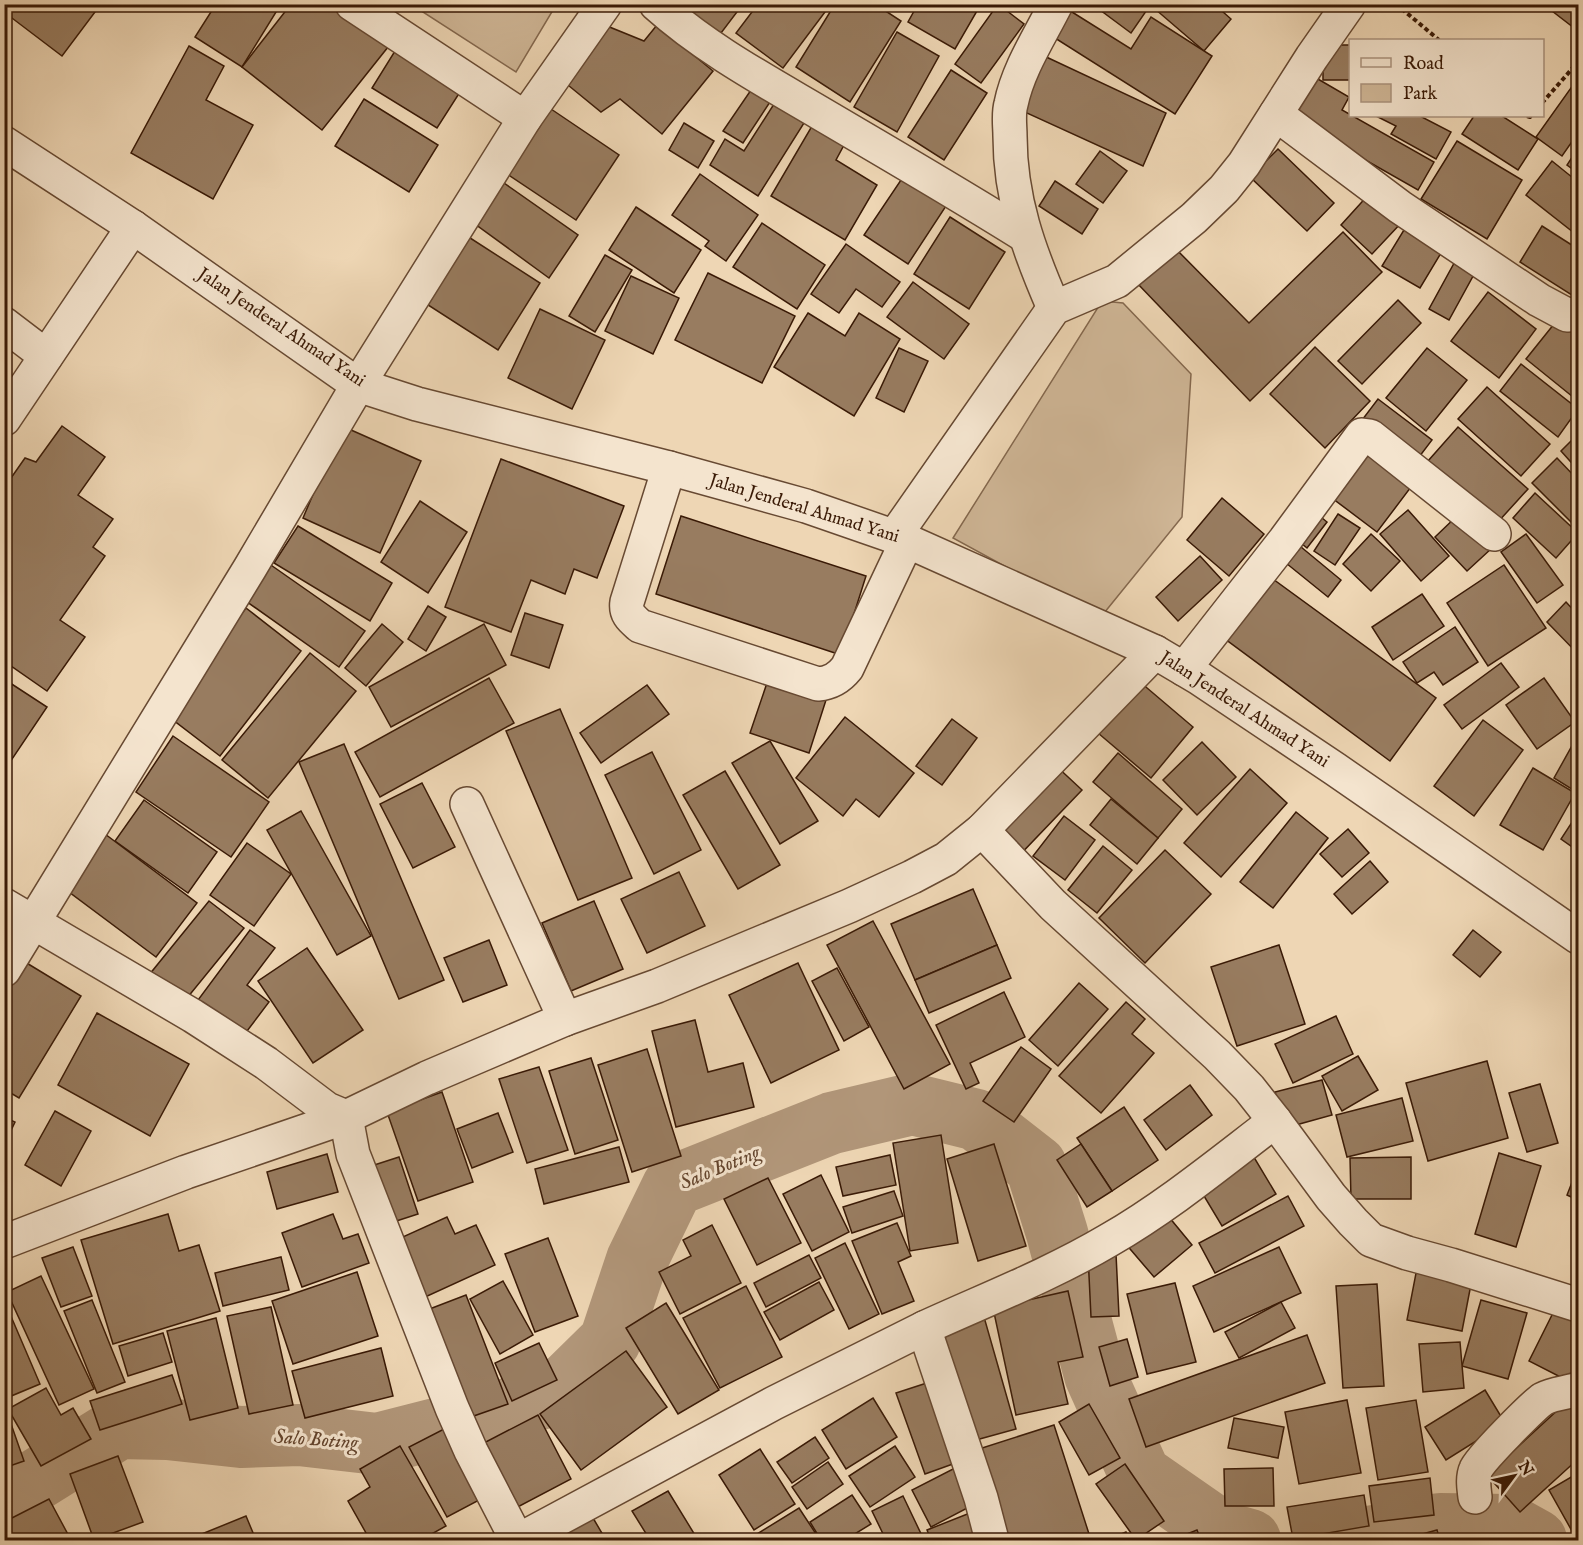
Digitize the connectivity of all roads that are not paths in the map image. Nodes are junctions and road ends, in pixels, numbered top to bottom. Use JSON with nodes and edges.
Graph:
{"nodes":[{"id":1,"x":352,"y":4,"type":"edge"},
{"id":2,"x":605,"y":4,"type":"edge"},
{"id":3,"x":656,"y":4,"type":"edge"},
{"id":4,"x":1056,"y":4,"type":"edge"},
{"id":5,"x":1349,"y":4,"type":"edge"},
{"id":6,"x":1276,"y":114,"type":"junction"},
{"id":7,"x":525,"y":118,"type":"junction"},
{"id":8,"x":4,"y":143,"type":"edge"},
{"id":9,"x":133,"y":227,"type":"junction"},
{"id":10,"x":1024,"y":235,"type":"junction"},
{"id":11,"x":1054,"y":308,"type":"junction"},
{"id":12,"x":1578,"y":314,"type":"edge"},
{"id":13,"x":4,"y":324,"type":"edge"},
{"id":14,"x":46,"y":356,"type":"junction"},
{"id":15,"x":358,"y":385,"type":"junction"},
{"id":16,"x":4,"y":419,"type":"edge"},
{"id":17,"x":669,"y":468,"type":"junction"},
{"id":18,"x":1494,"y":534,"type":"dead end"},
{"id":19,"x":901,"y":539,"type":"junction"},
{"id":20,"x":1155,"y":652,"type":"junction"},
{"id":21,"x":1184,"y":669,"type":"junction"},
{"id":22,"x":467,"y":804,"type":"dead end"},
{"id":23,"x":982,"y":830,"type":"junction"},
{"id":24,"x":4,"y":905,"type":"edge"},
{"id":25,"x":33,"y":922,"type":"junction"},
{"id":26,"x":1578,"y":937,"type":"edge"},
{"id":27,"x":4,"y":970,"type":"edge"},
{"id":28,"x":565,"y":1019,"type":"junction"},
{"id":29,"x":346,"y":1117,"type":"junction"},
{"id":30,"x":1275,"y":1121,"type":"junction"},
{"id":31,"x":4,"y":1242,"type":"edge"},
{"id":32,"x":1578,"y":1305,"type":"edge"},
{"id":33,"x":924,"y":1328,"type":"junction"},
{"id":34,"x":1578,"y":1389,"type":"edge"},
{"id":35,"x":1475,"y":1497,"type":"dead end"},
{"id":36,"x":518,"y":1540,"type":"edge"},
{"id":37,"x":992,"y":1540,"type":"edge"}],
"edges":[{"from":1,"to":7,"type":"street"},
{"from":2,"to":7,"type":"street"},
{"from":3,"to":10,"type":"street"},
{"from":4,"to":10,"type":"street"},
{"from":5,"to":6,"type":"street"},
{"from":6,"to":11,"type":"street"},
{"from":6,"to":12,"type":"street"},
{"from":7,"to":15,"type":"street"},
{"from":8,"to":9,"type":"street","name":"Jalan Jenderal Ahmad Yani"},
{"from":9,"to":14,"type":"street"},
{"from":9,"to":15,"type":"street","name":"Jalan Jenderal Ahmad Yani"},
{"from":10,"to":11,"type":"street"},
{"from":11,"to":19,"type":"street"},
{"from":13,"to":14,"type":"street"},
{"from":14,"to":16,"type":"street"},
{"from":15,"to":17,"type":"street","name":"Jalan Jenderal Ahmad Yani"},
{"from":15,"to":25,"type":"street"},
{"from":17,"to":19,"type":"street","name":"Jalan Jenderal Ahmad Yani"},
{"from":17,"to":19,"type":"street"},
{"from":18,"to":21,"type":"street"},
{"from":19,"to":20,"type":"street","name":"Jalan Jenderal Ahmad Yani"},
{"from":20,"to":21,"type":"street","name":"Jalan Jenderal Ahmad Yani"},
{"from":20,"to":23,"type":"street"},
{"from":21,"to":26,"type":"street","name":"Jalan Jenderal Ahmad Yani"},
{"from":22,"to":28,"type":"street"},
{"from":23,"to":28,"type":"street"},
{"from":23,"to":30,"type":"street"},
{"from":24,"to":25,"type":"street"},
{"from":25,"to":27,"type":"street"},
{"from":25,"to":29,"type":"street"},
{"from":28,"to":29,"type":"street"},
{"from":29,"to":31,"type":"street"},
{"from":29,"to":36,"type":"street"},
{"from":30,"to":32,"type":"street"},
{"from":30,"to":33,"type":"street"},
{"from":33,"to":36,"type":"street"},
{"from":33,"to":37,"type":"street"},
{"from":34,"to":35,"type":"street"}]}
